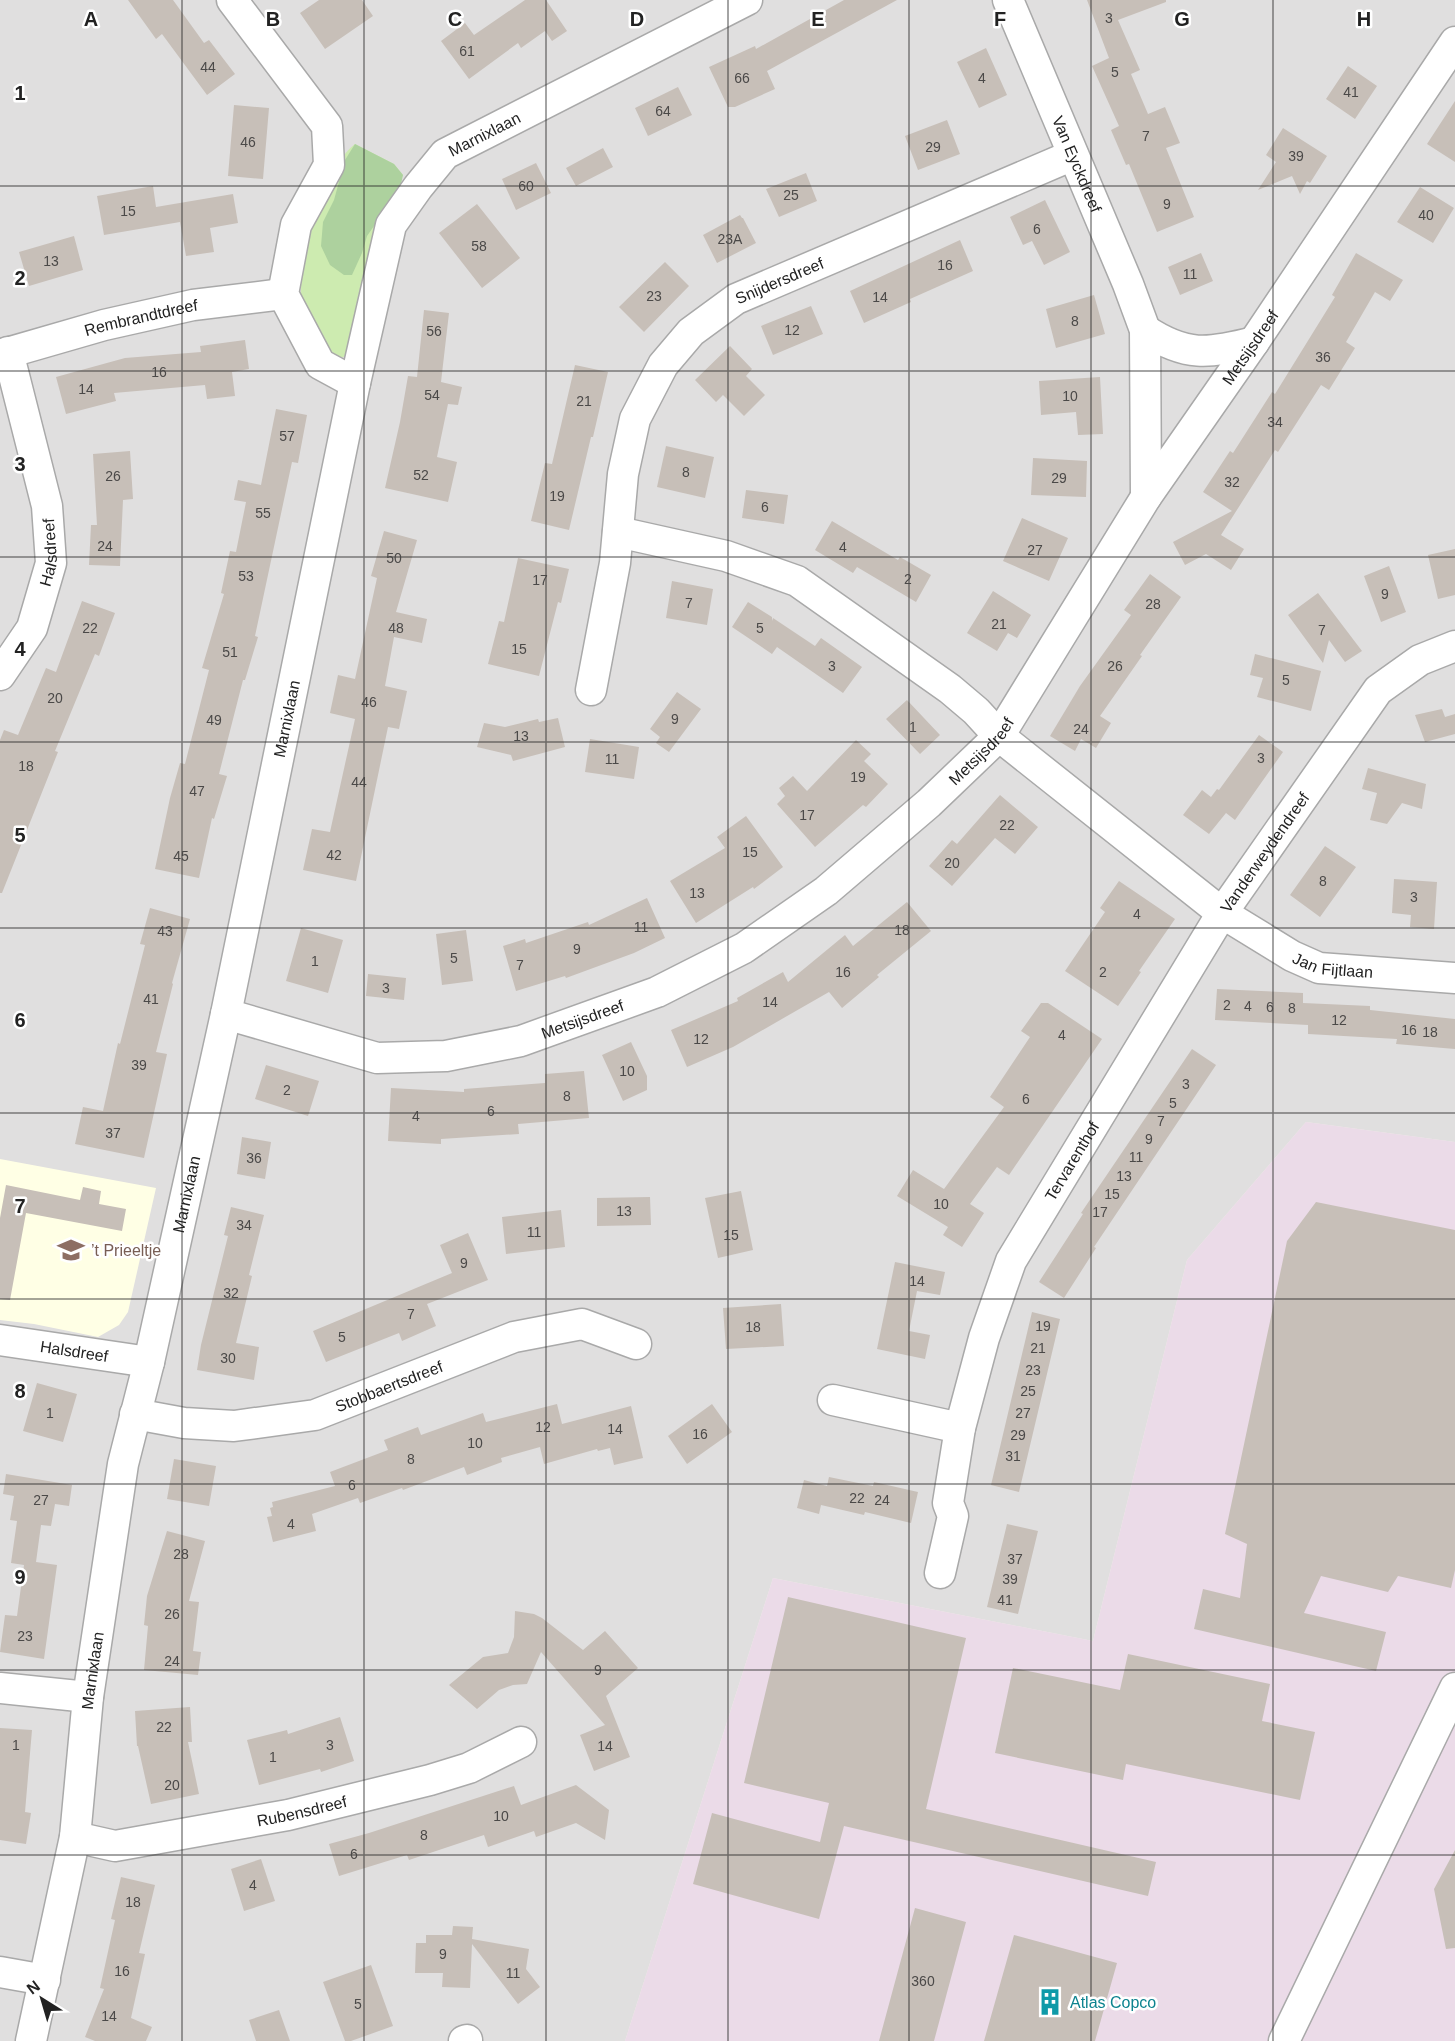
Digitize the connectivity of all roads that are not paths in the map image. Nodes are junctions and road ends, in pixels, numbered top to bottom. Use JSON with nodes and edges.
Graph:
{"nodes":[{"id":1,"x":232,"y":0,"type":"edge"},
{"id":2,"x":747,"y":0,"type":"edge"},
{"id":3,"x":1008,"y":0,"type":"edge"},
{"id":4,"x":1455,"y":42,"type":"edge"},
{"id":5,"x":1073,"y":155,"type":"junction"},
{"id":6,"x":283,"y":294,"type":"junction"},
{"id":7,"x":1145,"y":330,"type":"junction"},
{"id":8,"x":1254,"y":342,"type":"junction"},
{"id":9,"x":4,"y":353,"type":"edge"},
{"id":10,"x":355,"y":383,"type":"junction"},
{"id":11,"x":1146,"y":497,"type":"junction"},
{"id":12,"x":618,"y":532,"type":"junction"},
{"id":13,"x":1455,"y":646,"type":"edge"},
{"id":14,"x":0,"y":675,"type":"edge"},
{"id":15,"x":591,"y":690,"type":"dead end"},
{"id":16,"x":999,"y":736,"type":"junction"},
{"id":17,"x":1222,"y":914,"type":"junction"},
{"id":18,"x":1455,"y":978,"type":"edge"},
{"id":19,"x":226,"y":1014,"type":"junction"},
{"id":20,"x":0,"y":1340,"type":"edge"},
{"id":21,"x":636,"y":1344,"type":"dead end"},
{"id":22,"x":149,"y":1362,"type":"junction"},
{"id":23,"x":833,"y":1400,"type":"dead end"},
{"id":24,"x":135,"y":1414,"type":"junction"},
{"id":25,"x":960,"y":1428,"type":"junction"},
{"id":26,"x":940,"y":1573,"type":"dead end"},
{"id":27,"x":0,"y":1688,"type":"edge"},
{"id":28,"x":1455,"y":1688,"type":"edge"},
{"id":29,"x":88,"y":1697,"type":"junction"},
{"id":30,"x":521,"y":1742,"type":"dead end"},
{"id":31,"x":75,"y":1837,"type":"junction"},
{"id":32,"x":0,"y":1972,"type":"edge"},
{"id":33,"x":45,"y":1980,"type":"junction"},
{"id":34,"x":31,"y":2041,"type":"edge"},
{"id":35,"x":1284,"y":2041,"type":"edge"}],
"edges":[{"from":1,"to":6,"type":"street"},
{"from":2,"to":10,"type":"street","name":"Marnixlaan"},
{"from":3,"to":5,"type":"street","name":"Van Eyckdreef"},
{"from":4,"to":8,"type":"street","name":"Metsijsdreef"},
{"from":5,"to":7,"type":"street","name":"Van Eyckdreef"},
{"from":5,"to":12,"type":"street","name":"Snijdersdreef"},
{"from":6,"to":9,"type":"street","name":"Rembrandtdreef"},
{"from":6,"to":10,"type":"street"},
{"from":7,"to":8,"type":"street"},
{"from":7,"to":11,"type":"street","name":"Van Eyckdreef"},
{"from":8,"to":11,"type":"street","name":"Metsijsdreef"},
{"from":9,"to":14,"type":"street","name":"Halsdreef"},
{"from":10,"to":19,"type":"street","name":"Marnixlaan"},
{"from":11,"to":16,"type":"street","name":"Metsijsdreef"},
{"from":12,"to":15,"type":"street","name":"Snijdersdreef"},
{"from":12,"to":16,"type":"street"},
{"from":13,"to":17,"type":"street","name":"Vanderweydendreef"},
{"from":16,"to":17,"type":"street","name":"Vanderweydendreef"},
{"from":16,"to":19,"type":"street","name":"Metsijsdreef"},
{"from":17,"to":18,"type":"street","name":"Jan Fijtlaan"},
{"from":17,"to":25,"type":"street","name":"Tervarenthof"},
{"from":19,"to":22,"type":"street","name":"Marnixlaan"},
{"from":20,"to":22,"type":"street","name":"Halsdreef"},
{"from":21,"to":24,"type":"street","name":"Stobbaertsdreef"},
{"from":22,"to":24,"type":"street","name":"Marnixlaan"},
{"from":23,"to":25,"type":"street"},
{"from":24,"to":29,"type":"street","name":"Marnixlaan"},
{"from":25,"to":26,"type":"street","name":"Tervarenthof"},
{"from":27,"to":29,"type":"street"},
{"from":28,"to":35,"type":"street"},
{"from":29,"to":31,"type":"street","name":"Marnixlaan"},
{"from":30,"to":31,"type":"street","name":"Rubensdreef"},
{"from":31,"to":33,"type":"street","name":"Marnixlaan"},
{"from":32,"to":33,"type":"street"},
{"from":33,"to":34,"type":"street","name":"Marnixlaan"}]}
